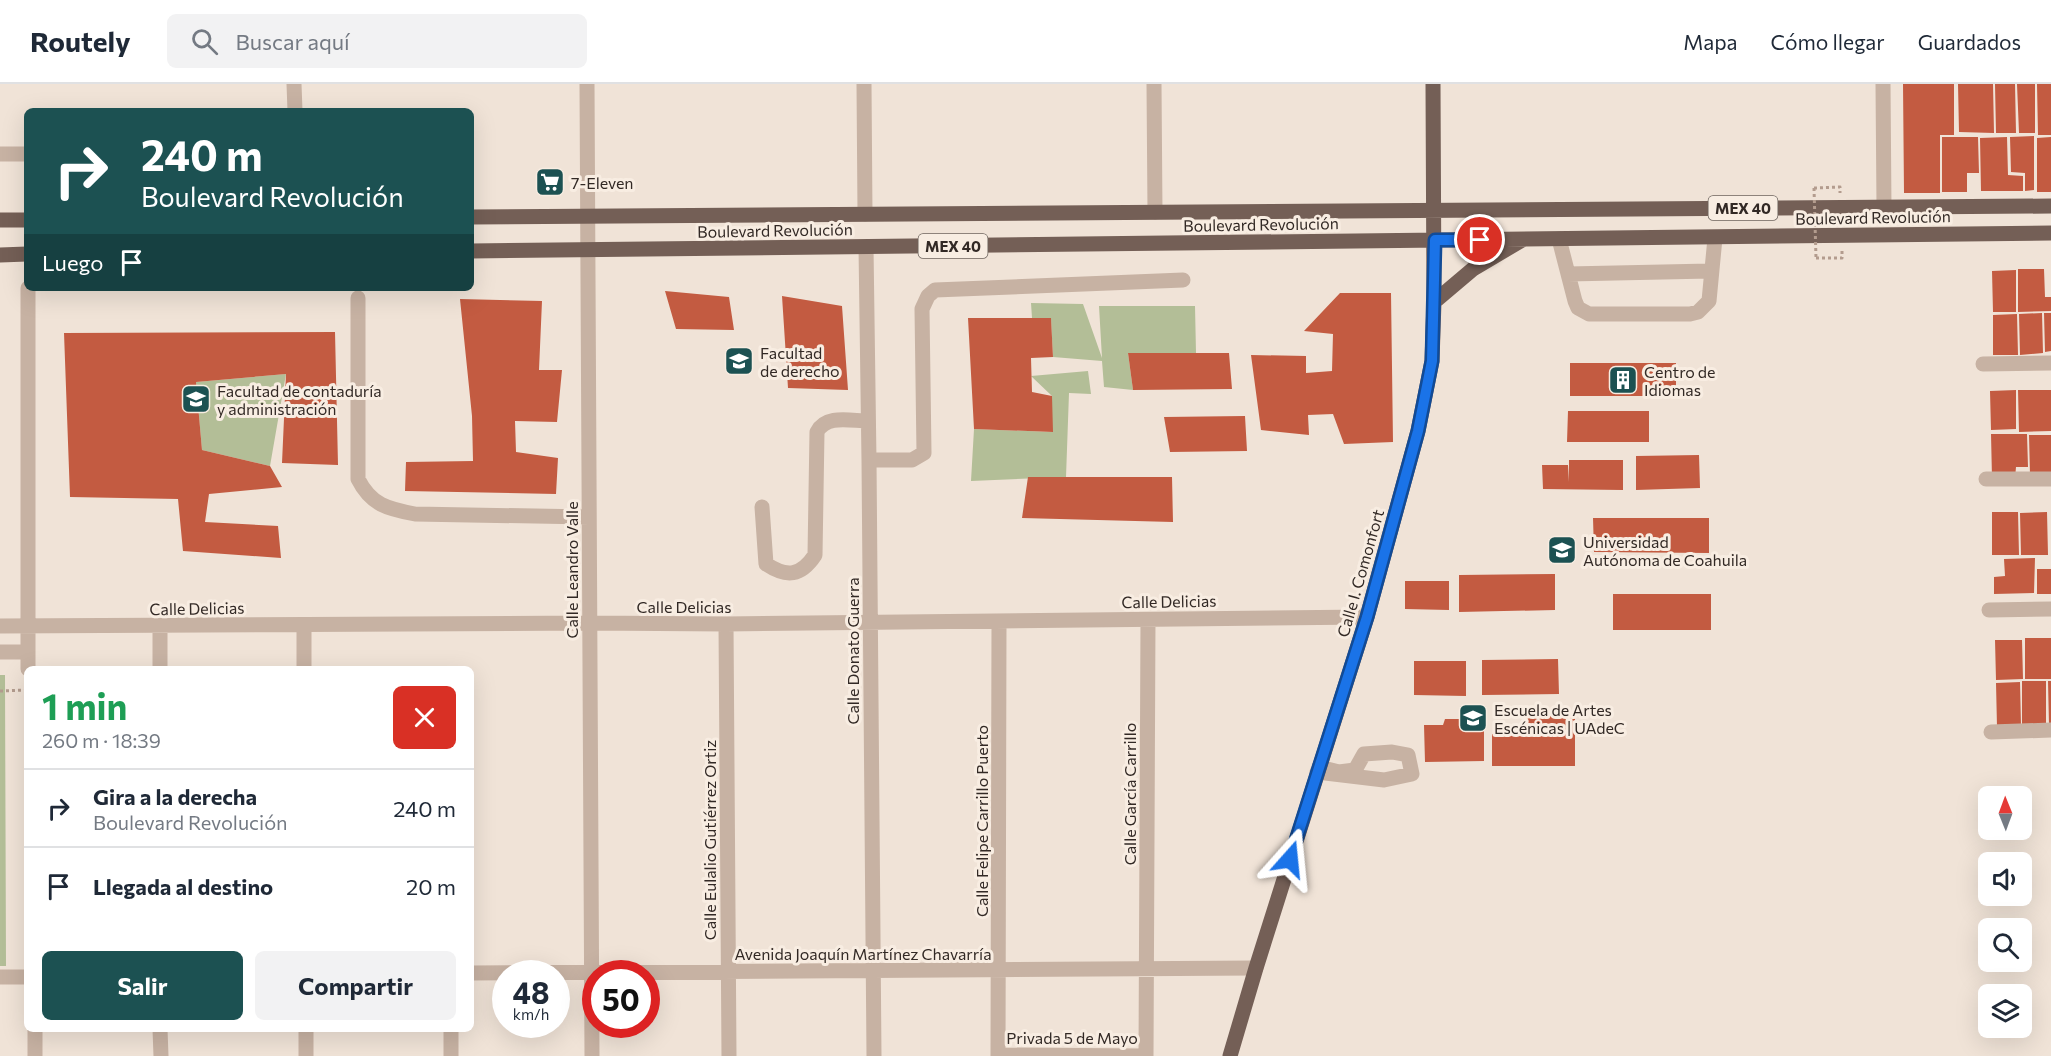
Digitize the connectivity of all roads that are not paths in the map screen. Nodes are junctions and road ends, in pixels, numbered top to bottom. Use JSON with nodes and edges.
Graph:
{"nodes":[{"id":1,"x":294,"y":84,"type":"edge"},
{"id":2,"x":587,"y":84,"type":"edge"},
{"id":3,"x":864,"y":84,"type":"edge"},
{"id":4,"x":1154,"y":84,"type":"edge"},
{"id":5,"x":1433,"y":84,"type":"edge"},
{"id":6,"x":1883,"y":84,"type":"edge"},
{"id":7,"x":295,"y":108,"type":"edge"},
{"id":8,"x":0,"y":154,"type":"edge"},
{"id":9,"x":24,"y":154,"type":"edge"},
{"id":10,"x":2051,"y":206,"type":"edge"},
{"id":11,"x":1884,"y":207,"type":"junction"},
{"id":12,"x":1435,"y":210,"type":"junction"},
{"id":13,"x":1155,"y":212,"type":"junction"},
{"id":14,"x":865,"y":214,"type":"junction"},
{"id":15,"x":588,"y":216,"type":"junction"},
{"id":16,"x":474,"y":217,"type":"edge"},
{"id":17,"x":0,"y":220,"type":"edge"},
{"id":18,"x":24,"y":220,"type":"edge"},
{"id":19,"x":2051,"y":233,"type":"edge"},
{"id":20,"x":1715,"y":238,"type":"junction"},
{"id":21,"x":1525,"y":239,"type":"junction"},
{"id":22,"x":1559,"y":239,"type":"junction"},
{"id":23,"x":1435,"y":240,"type":"junction"},
{"id":24,"x":866,"y":247,"type":"junction"},
{"id":25,"x":588,"y":250,"type":"junction"},
{"id":26,"x":474,"y":251,"type":"edge"},
{"id":27,"x":24,"y":254,"type":"edge"},
{"id":28,"x":0,"y":255,"type":"edge"},
{"id":29,"x":1710,"y":271,"type":"junction"},
{"id":30,"x":1568,"y":274,"type":"junction"},
{"id":31,"x":1183,"y":280,"type":"dead end"},
{"id":32,"x":28,"y":291,"type":"edge"},
{"id":33,"x":358,"y":298,"type":"dead end"},
{"id":34,"x":1434,"y":302,"type":"junction"},
{"id":35,"x":2051,"y":363,"type":"edge"},
{"id":36,"x":1983,"y":364,"type":"dead end"},
{"id":37,"x":868,"y":421,"type":"junction"},
{"id":38,"x":869,"y":460,"type":"junction"},
{"id":39,"x":1986,"y":479,"type":"dead end"},
{"id":40,"x":2051,"y":479,"type":"edge"},
{"id":41,"x":762,"y":507,"type":"dead end"},
{"id":42,"x":589,"y":517,"type":"junction"},
{"id":43,"x":2051,"y":609,"type":"edge"},
{"id":44,"x":1989,"y":610,"type":"dead end"},
{"id":45,"x":1367,"y":617,"type":"junction"},
{"id":46,"x":1148,"y":620,"type":"junction"},
{"id":47,"x":999,"y":621,"type":"junction"},
{"id":48,"x":589,"y":623,"type":"junction"},
{"id":49,"x":869,"y":623,"type":"junction"},
{"id":50,"x":726,"y":624,"type":"junction"},
{"id":51,"x":304,"y":625,"type":"junction"},
{"id":52,"x":0,"y":626,"type":"edge"},
{"id":53,"x":27,"y":626,"type":"junction"},
{"id":54,"x":160,"y":627,"type":"junction"},
{"id":55,"x":0,"y":652,"type":"edge"},
{"id":56,"x":28,"y":652,"type":"junction"},
{"id":57,"x":28,"y":666,"type":"edge"},
{"id":58,"x":160,"y":666,"type":"edge"},
{"id":59,"x":304,"y":666,"type":"edge"},
{"id":60,"x":2051,"y":730,"type":"edge"},
{"id":61,"x":1991,"y":732,"type":"dead end"},
{"id":62,"x":1318,"y":769,"type":"junction"},
{"id":63,"x":592,"y":960,"type":"edge"},
{"id":64,"x":1147,"y":968,"type":"junction"},
{"id":65,"x":1256,"y":968,"type":"junction"},
{"id":66,"x":873,"y":970,"type":"junction"},
{"id":67,"x":999,"y":970,"type":"junction"},
{"id":68,"x":582,"y":972,"type":"edge"},
{"id":69,"x":660,"y":972,"type":"edge"},
{"id":70,"x":728,"y":972,"type":"junction"},
{"id":71,"x":474,"y":973,"type":"edge"},
{"id":72,"x":0,"y":977,"type":"edge"},
{"id":73,"x":24,"y":977,"type":"edge"},
{"id":74,"x":35,"y":1032,"type":"edge"},
{"id":75,"x":160,"y":1032,"type":"edge"},
{"id":76,"x":306,"y":1032,"type":"edge"},
{"id":77,"x":451,"y":1032,"type":"edge"},
{"id":78,"x":592,"y":1038,"type":"edge"},
{"id":79,"x":998,"y":1055,"type":"edge"},
{"id":80,"x":35,"y":1056,"type":"edge"},
{"id":81,"x":161,"y":1056,"type":"edge"},
{"id":82,"x":306,"y":1056,"type":"edge"},
{"id":83,"x":451,"y":1056,"type":"edge"},
{"id":84,"x":592,"y":1056,"type":"edge"},
{"id":85,"x":729,"y":1056,"type":"edge"},
{"id":86,"x":874,"y":1056,"type":"edge"},
{"id":87,"x":1146,"y":1056,"type":"edge"},
{"id":88,"x":1230,"y":1056,"type":"edge"}],
"edges":[{"from":1,"to":7,"type":"street"},
{"from":2,"to":15,"type":"street","name":"Calle Leandro Valle"},
{"from":3,"to":14,"type":"street"},
{"from":4,"to":13,"type":"street"},
{"from":5,"to":12,"type":"main road","name":"Calle I. Comonfort"},
{"from":6,"to":11,"type":"street"},
{"from":8,"to":9,"type":"street"},
{"from":10,"to":11,"type":"main road","number":"MEX 40"},
{"from":11,"to":12,"type":"main road","number":"MEX 40"},
{"from":12,"to":13,"type":"main road","number":"MEX 40"},
{"from":12,"to":23,"type":"main road","name":"Calle I. Comonfort"},
{"from":13,"to":14,"type":"main road","number":"MEX 40"},
{"from":14,"to":15,"type":"main road","number":"MEX 40"},
{"from":15,"to":16,"type":"main road","number":"MEX 40"},
{"from":15,"to":25,"type":"street","name":"Calle Leandro Valle"},
{"from":17,"to":18,"type":"main road"},
{"from":19,"to":20,"type":"main road","name":"Boulevard Revolución","number":"MEX 40"},
{"from":20,"to":22,"type":"main road","name":"Boulevard Revolución","number":"MEX 40"},
{"from":20,"to":29,"type":"street"},
{"from":21,"to":22,"type":"main road","name":"Boulevard Revolución","number":"MEX 40"},
{"from":21,"to":23,"type":"main road","name":"Boulevard Revolución","number":"MEX 40"},
{"from":21,"to":34,"type":"main road"},
{"from":22,"to":30,"type":"street"},
{"from":23,"to":24,"type":"main road","name":"Boulevard Revolución","number":"MEX 40"},
{"from":23,"to":34,"type":"main road","name":"Calle I. Comonfort"},
{"from":24,"to":25,"type":"main road","name":"Boulevard Revolución","number":"MEX 40"},
{"from":24,"to":37,"type":"street","name":"Calle Donato Guerra"},
{"from":25,"to":26,"type":"main road","name":"Boulevard Revolución","number":"MEX 40"},
{"from":25,"to":42,"type":"street","name":"Calle Leandro Valle"},
{"from":27,"to":28,"type":"main road"},
{"from":29,"to":30,"type":"street"},
{"from":29,"to":30,"type":"street"},
{"from":31,"to":38,"type":"street"},
{"from":32,"to":53,"type":"street"},
{"from":33,"to":42,"type":"street"},
{"from":34,"to":45,"type":"main road","name":"Calle I. Comonfort"},
{"from":35,"to":36,"type":"street"},
{"from":37,"to":38,"type":"street","name":"Calle Donato Guerra"},
{"from":37,"to":41,"type":"street"},
{"from":38,"to":49,"type":"street","name":"Calle Donato Guerra"},
{"from":39,"to":40,"type":"street"},
{"from":42,"to":48,"type":"street","name":"Calle Leandro Valle"},
{"from":43,"to":44,"type":"street"},
{"from":45,"to":46,"type":"street","name":"Calle Delicias"},
{"from":45,"to":62,"type":"main road","name":"Calle I. Comonfort"},
{"from":46,"to":47,"type":"street","name":"Calle Delicias"},
{"from":46,"to":64,"type":"street","name":"Calle García Carrillo"},
{"from":47,"to":49,"type":"street","name":"Calle Delicias"},
{"from":47,"to":67,"type":"street","name":"Calle Felipe Carrillo Puerto"},
{"from":48,"to":50,"type":"street","name":"Calle Delicias"},
{"from":48,"to":51,"type":"street","name":"Calle Delicias"},
{"from":48,"to":63,"type":"street","name":"Calle Leandro Valle"},
{"from":49,"to":50,"type":"street","name":"Calle Delicias"},
{"from":49,"to":66,"type":"street","name":"Calle Donato Guerra"},
{"from":50,"to":70,"type":"street","name":"Calle Eulalio Gutiérrez Ortiz"},
{"from":51,"to":54,"type":"street","name":"Calle Delicias"},
{"from":51,"to":59,"type":"street"},
{"from":52,"to":53,"type":"street","name":"Calle Delicias"},
{"from":53,"to":54,"type":"street","name":"Calle Delicias"},
{"from":53,"to":56,"type":"street"},
{"from":54,"to":58,"type":"street"},
{"from":55,"to":56,"type":"street"},
{"from":56,"to":57,"type":"street"},
{"from":60,"to":61,"type":"street"},
{"from":62,"to":62,"type":"street"},
{"from":62,"to":65,"type":"main road","name":"Calle I. Comonfort"},
{"from":64,"to":65,"type":"street","name":"Avenida Joaquín Martínez Chavarría"},
{"from":64,"to":67,"type":"street","name":"Avenida Joaquín Martínez Chavarría"},
{"from":64,"to":87,"type":"street","name":"Calle García Carrillo"},
{"from":65,"to":88,"type":"main road","name":"Calle I. Comonfort"},
{"from":66,"to":67,"type":"street","name":"Avenida Joaquín Martínez Chavarría"},
{"from":66,"to":70,"type":"street","name":"Avenida Joaquín Martínez Chavarría"},
{"from":66,"to":86,"type":"street","name":"Calle Donato Guerra"},
{"from":67,"to":79,"type":"street","name":"Calle Felipe Carrillo Puerto"},
{"from":68,"to":71,"type":"street","name":"Avenida Joaquín Martínez Chavarría"},
{"from":69,"to":70,"type":"street","name":"Avenida Joaquín Martínez Chavarría"},
{"from":70,"to":85,"type":"street","name":"Calle Eulalio Gutiérrez Ortiz"},
{"from":72,"to":73,"type":"street"},
{"from":74,"to":80,"type":"street"},
{"from":75,"to":81,"type":"street"},
{"from":76,"to":82,"type":"street"},
{"from":77,"to":83,"type":"street"},
{"from":78,"to":84,"type":"street","name":"Calle Leandro Valle"},
{"from":79,"to":87,"type":"street","name":"Privada 5 de Mayo"}]}
